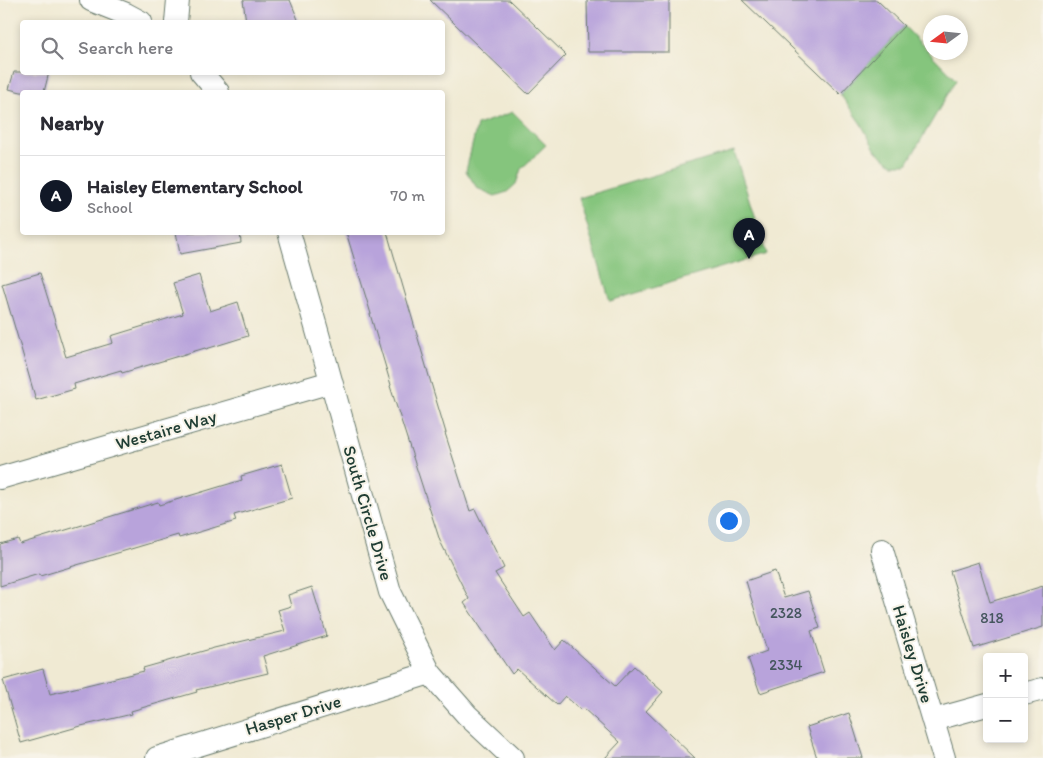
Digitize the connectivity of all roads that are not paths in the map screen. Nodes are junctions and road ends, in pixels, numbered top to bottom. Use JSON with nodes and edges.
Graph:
{"nodes":[{"id":1,"x":91,"y":0,"type":"edge"},
{"id":2,"x":178,"y":0,"type":"edge"},
{"id":3,"x":137,"y":20,"type":"edge"},
{"id":4,"x":176,"y":20,"type":"edge"},
{"id":5,"x":204,"y":75,"type":"edge"},
{"id":6,"x":216,"y":90,"type":"edge"},
{"id":7,"x":290,"y":235,"type":"edge"},
{"id":8,"x":331,"y":382,"type":"junction"},
{"id":9,"x":0,"y":478,"type":"edge"},
{"id":10,"x":882,"y":550,"type":"dead end"},
{"id":11,"x":430,"y":673,"type":"junction"},
{"id":12,"x":1043,"y":689,"type":"edge"},
{"id":13,"x":1028,"y":693,"type":"edge"},
{"id":14,"x":983,"y":706,"type":"edge"},
{"id":15,"x":933,"y":720,"type":"junction"},
{"id":16,"x":156,"y":758,"type":"edge"},
{"id":17,"x":513,"y":758,"type":"edge"},
{"id":18,"x":944,"y":758,"type":"edge"}],
"edges":[{"from":1,"to":3,"type":"street"},
{"from":2,"to":4,"type":"street"},
{"from":5,"to":6,"type":"street"},
{"from":7,"to":8,"type":"street","name":"South Circle Drive"},
{"from":8,"to":9,"type":"street","name":"Westaire Way"},
{"from":8,"to":11,"type":"street","name":"South Circle Drive"},
{"from":10,"to":15,"type":"street","name":"Haisley Drive"},
{"from":11,"to":16,"type":"street","name":"Hasper Drive"},
{"from":11,"to":17,"type":"street","name":"South Circle Drive"},
{"from":12,"to":13,"type":"street"},
{"from":14,"to":15,"type":"street"},
{"from":15,"to":18,"type":"street","name":"Haisley Drive"}]}
